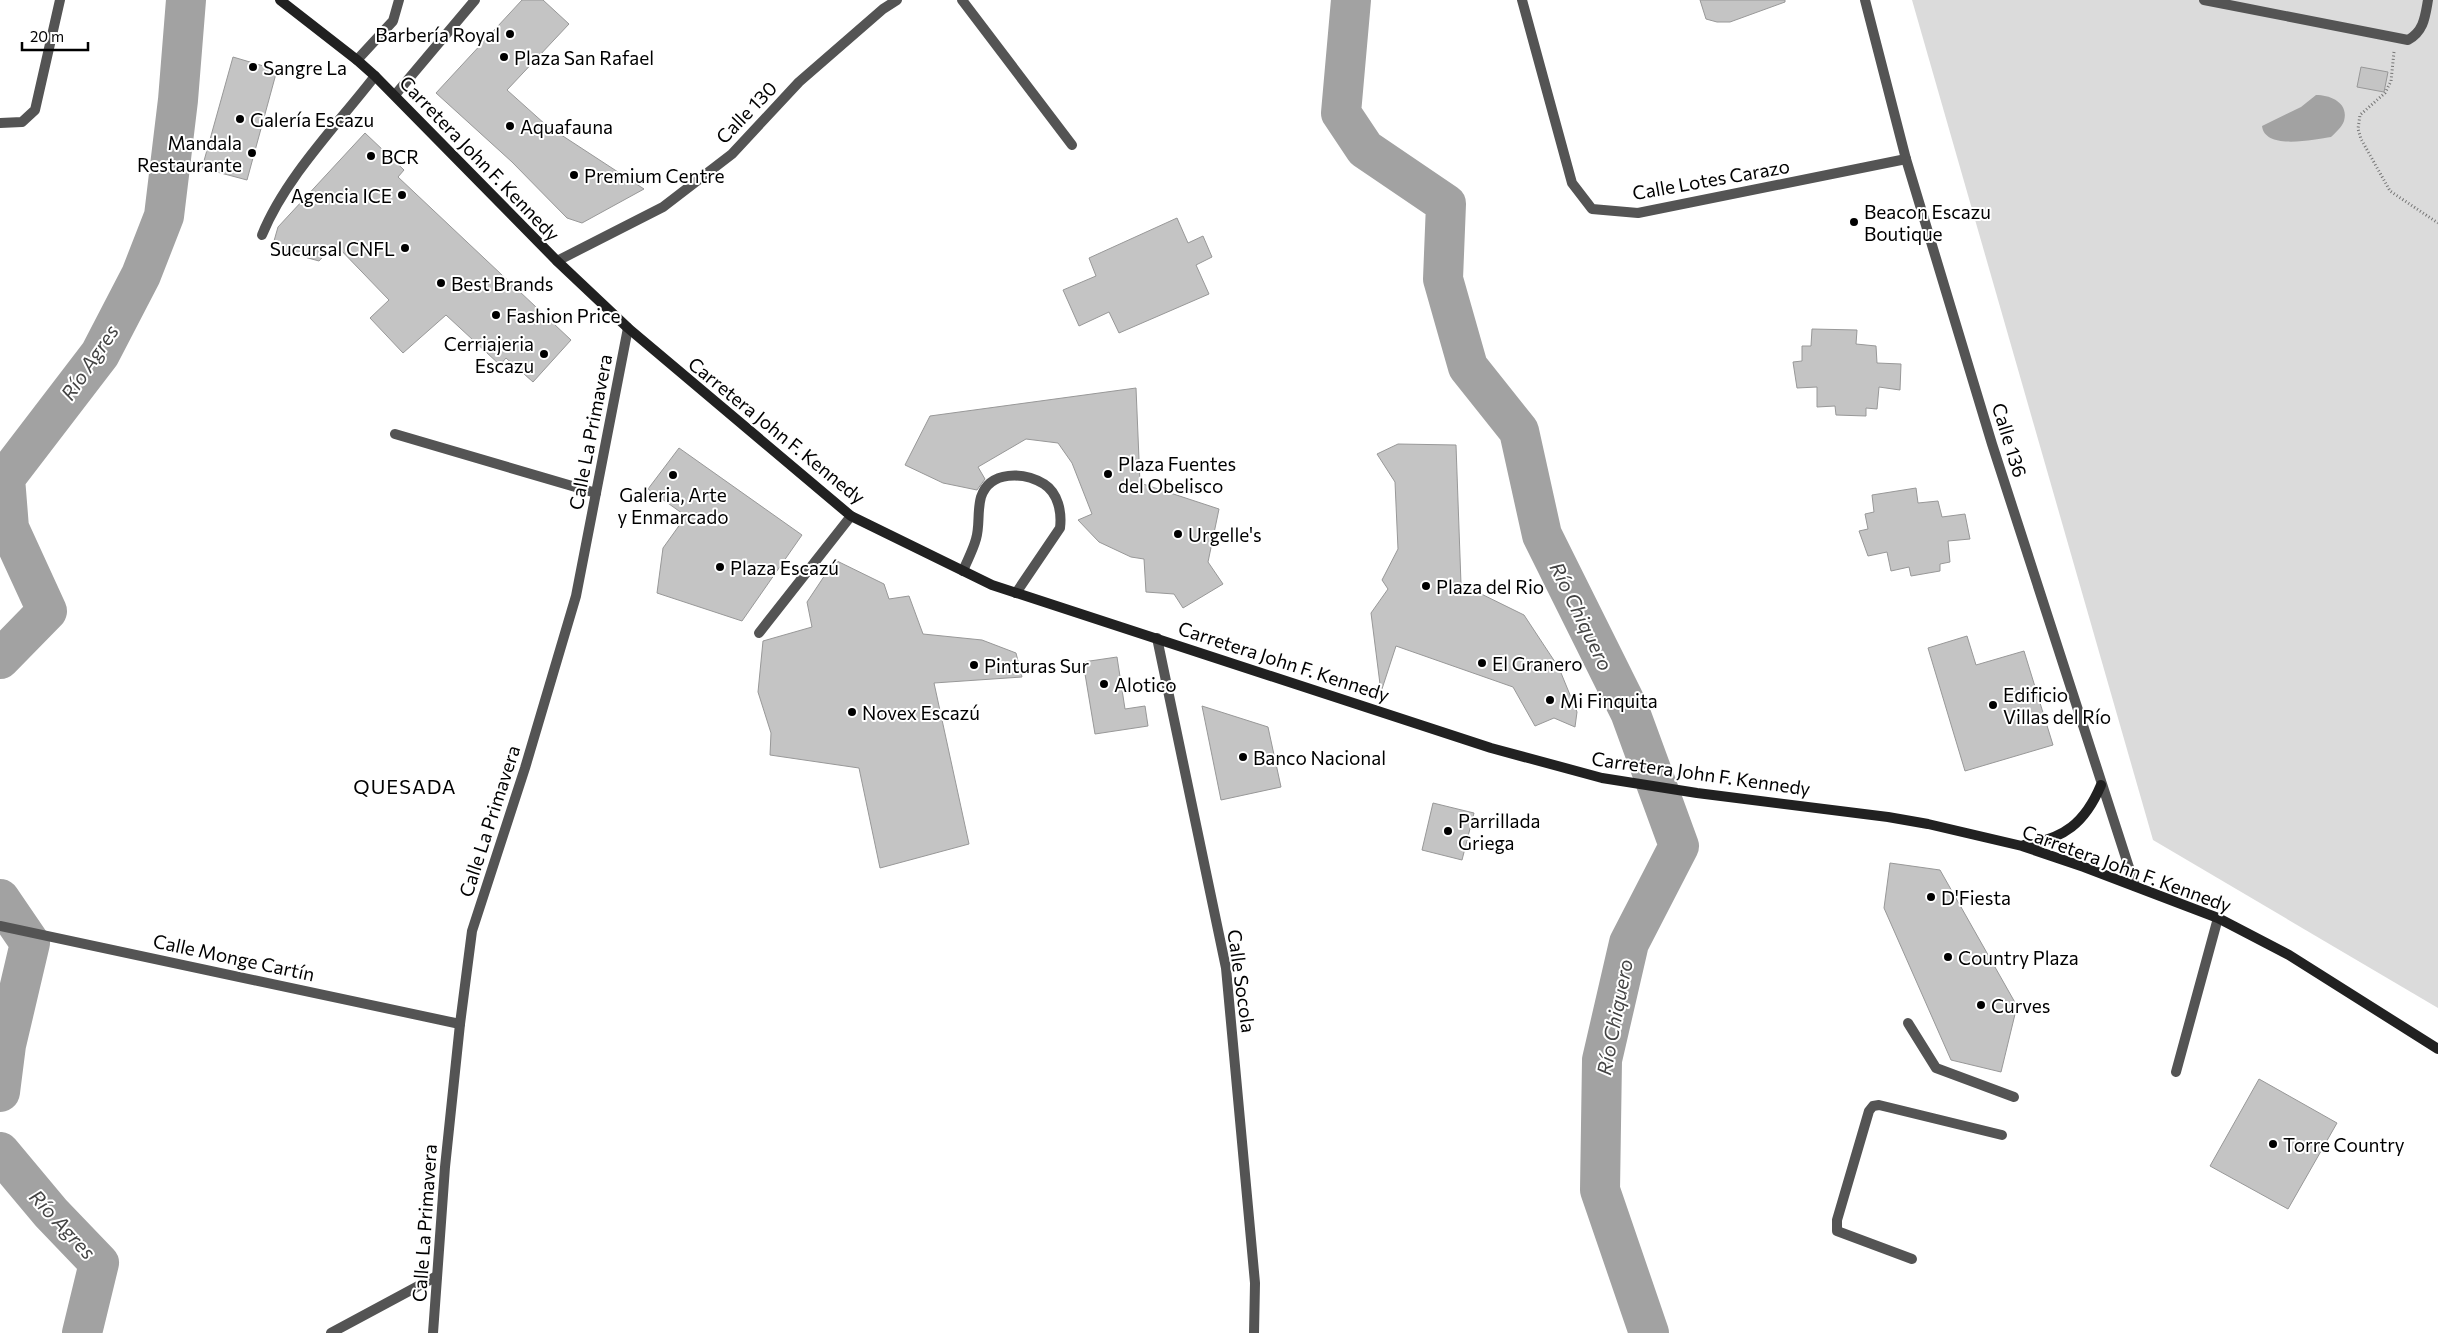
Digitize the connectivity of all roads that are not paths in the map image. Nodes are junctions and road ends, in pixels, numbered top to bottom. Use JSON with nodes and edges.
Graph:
{"nodes":[{"id":1,"x":60,"y":0,"type":"edge"},
{"id":2,"x":280,"y":0,"type":"edge"},
{"id":3,"x":400,"y":0,"type":"edge"},
{"id":4,"x":475,"y":0,"type":"edge"},
{"id":5,"x":897,"y":0,"type":"edge"},
{"id":6,"x":962,"y":0,"type":"edge"},
{"id":7,"x":1522,"y":0,"type":"edge"},
{"id":8,"x":1866,"y":0,"type":"edge"},
{"id":9,"x":2204,"y":0,"type":"edge"},
{"id":10,"x":2428,"y":0,"type":"edge"},
{"id":11,"x":357,"y":60,"type":"junction"},
{"id":12,"x":375,"y":76,"type":"junction"},
{"id":13,"x":394,"y":95,"type":"junction"},
{"id":14,"x":0,"y":123,"type":"edge"},
{"id":15,"x":1072,"y":145,"type":"dead end"},
{"id":16,"x":1906,"y":159,"type":"junction"},
{"id":17,"x":262,"y":235,"type":"dead end"},
{"id":18,"x":557,"y":261,"type":"junction"},
{"id":19,"x":628,"y":328,"type":"junction"},
{"id":20,"x":395,"y":434,"type":"dead end"},
{"id":21,"x":596,"y":493,"type":"junction"},
{"id":22,"x":851,"y":516,"type":"junction"},
{"id":23,"x":963,"y":571,"type":"junction"},
{"id":24,"x":1016,"y":593,"type":"junction"},
{"id":25,"x":759,"y":633,"type":"dead end"},
{"id":26,"x":1157,"y":638,"type":"junction"},
{"id":27,"x":2101,"y":786,"type":"junction"},
{"id":28,"x":2022,"y":846,"type":"junction"},
{"id":29,"x":2134,"y":886,"type":"junction"},
{"id":30,"x":2218,"y":918,"type":"junction"},
{"id":31,"x":0,"y":926,"type":"edge"},
{"id":32,"x":1908,"y":1023,"type":"dead end"},
{"id":33,"x":460,"y":1024,"type":"junction"},
{"id":34,"x":2438,"y":1049,"type":"edge"},
{"id":35,"x":2176,"y":1072,"type":"dead end"},
{"id":36,"x":2014,"y":1097,"type":"dead end"},
{"id":37,"x":2002,"y":1135,"type":"dead end"},
{"id":38,"x":1912,"y":1258,"type":"dead end"},
{"id":39,"x":437,"y":1276,"type":"junction"},
{"id":40,"x":1252,"y":1331,"type":"edge"},
{"id":41,"x":331,"y":1333,"type":"edge"},
{"id":42,"x":433,"y":1333,"type":"edge"}],
"edges":[{"from":1,"to":14,"type":"street"},
{"from":2,"to":11,"type":"main road","name":"Carretera John F. Kennedy"},
{"from":3,"to":11,"type":"street"},
{"from":4,"to":13,"type":"street"},
{"from":5,"to":18,"type":"street","name":"Calle 130"},
{"from":6,"to":15,"type":"street"},
{"from":7,"to":16,"type":"street","name":"Calle Lotes Carazo"},
{"from":8,"to":16,"type":"street","name":"Calle 136"},
{"from":9,"to":10,"type":"street"},
{"from":11,"to":12,"type":"main road","name":"Carretera John F. Kennedy"},
{"from":12,"to":13,"type":"main road","name":"Carretera John F. Kennedy"},
{"from":12,"to":17,"type":"street"},
{"from":13,"to":18,"type":"main road","name":"Carretera John F. Kennedy"},
{"from":16,"to":27,"type":"street","name":"Calle 136"},
{"from":18,"to":19,"type":"main road","name":"Carretera John F. Kennedy"},
{"from":19,"to":21,"type":"street","name":"Calle La Primavera"},
{"from":19,"to":22,"type":"main road","name":"Carretera John F. Kennedy"},
{"from":20,"to":21,"type":"street"},
{"from":21,"to":33,"type":"street","name":"Calle La Primavera"},
{"from":22,"to":23,"type":"main road","name":"Carretera John F. Kennedy"},
{"from":22,"to":25,"type":"street"},
{"from":23,"to":24,"type":"main road","name":"Carretera John F. Kennedy"},
{"from":23,"to":24,"type":"street"},
{"from":24,"to":26,"type":"main road","name":"Carretera John F. Kennedy"},
{"from":26,"to":28,"type":"main road","name":"Carretera John F. Kennedy"},
{"from":26,"to":40,"type":"street","name":"Calle Socola"},
{"from":27,"to":28,"type":"main road"},
{"from":27,"to":29,"type":"street","name":"Calle 136"},
{"from":28,"to":29,"type":"main road","name":"Carretera John F. Kennedy"},
{"from":29,"to":30,"type":"main road","name":"Carretera John F. Kennedy"},
{"from":30,"to":34,"type":"main road","name":"Carretera John F. Kennedy"},
{"from":30,"to":35,"type":"street"},
{"from":31,"to":33,"type":"street","name":"Calle Monge Cartín"},
{"from":32,"to":36,"type":"street"},
{"from":33,"to":39,"type":"street","name":"Calle La Primavera"},
{"from":37,"to":38,"type":"street"},
{"from":39,"to":41,"type":"street"},
{"from":39,"to":42,"type":"street","name":"Calle La Primavera"}]}
